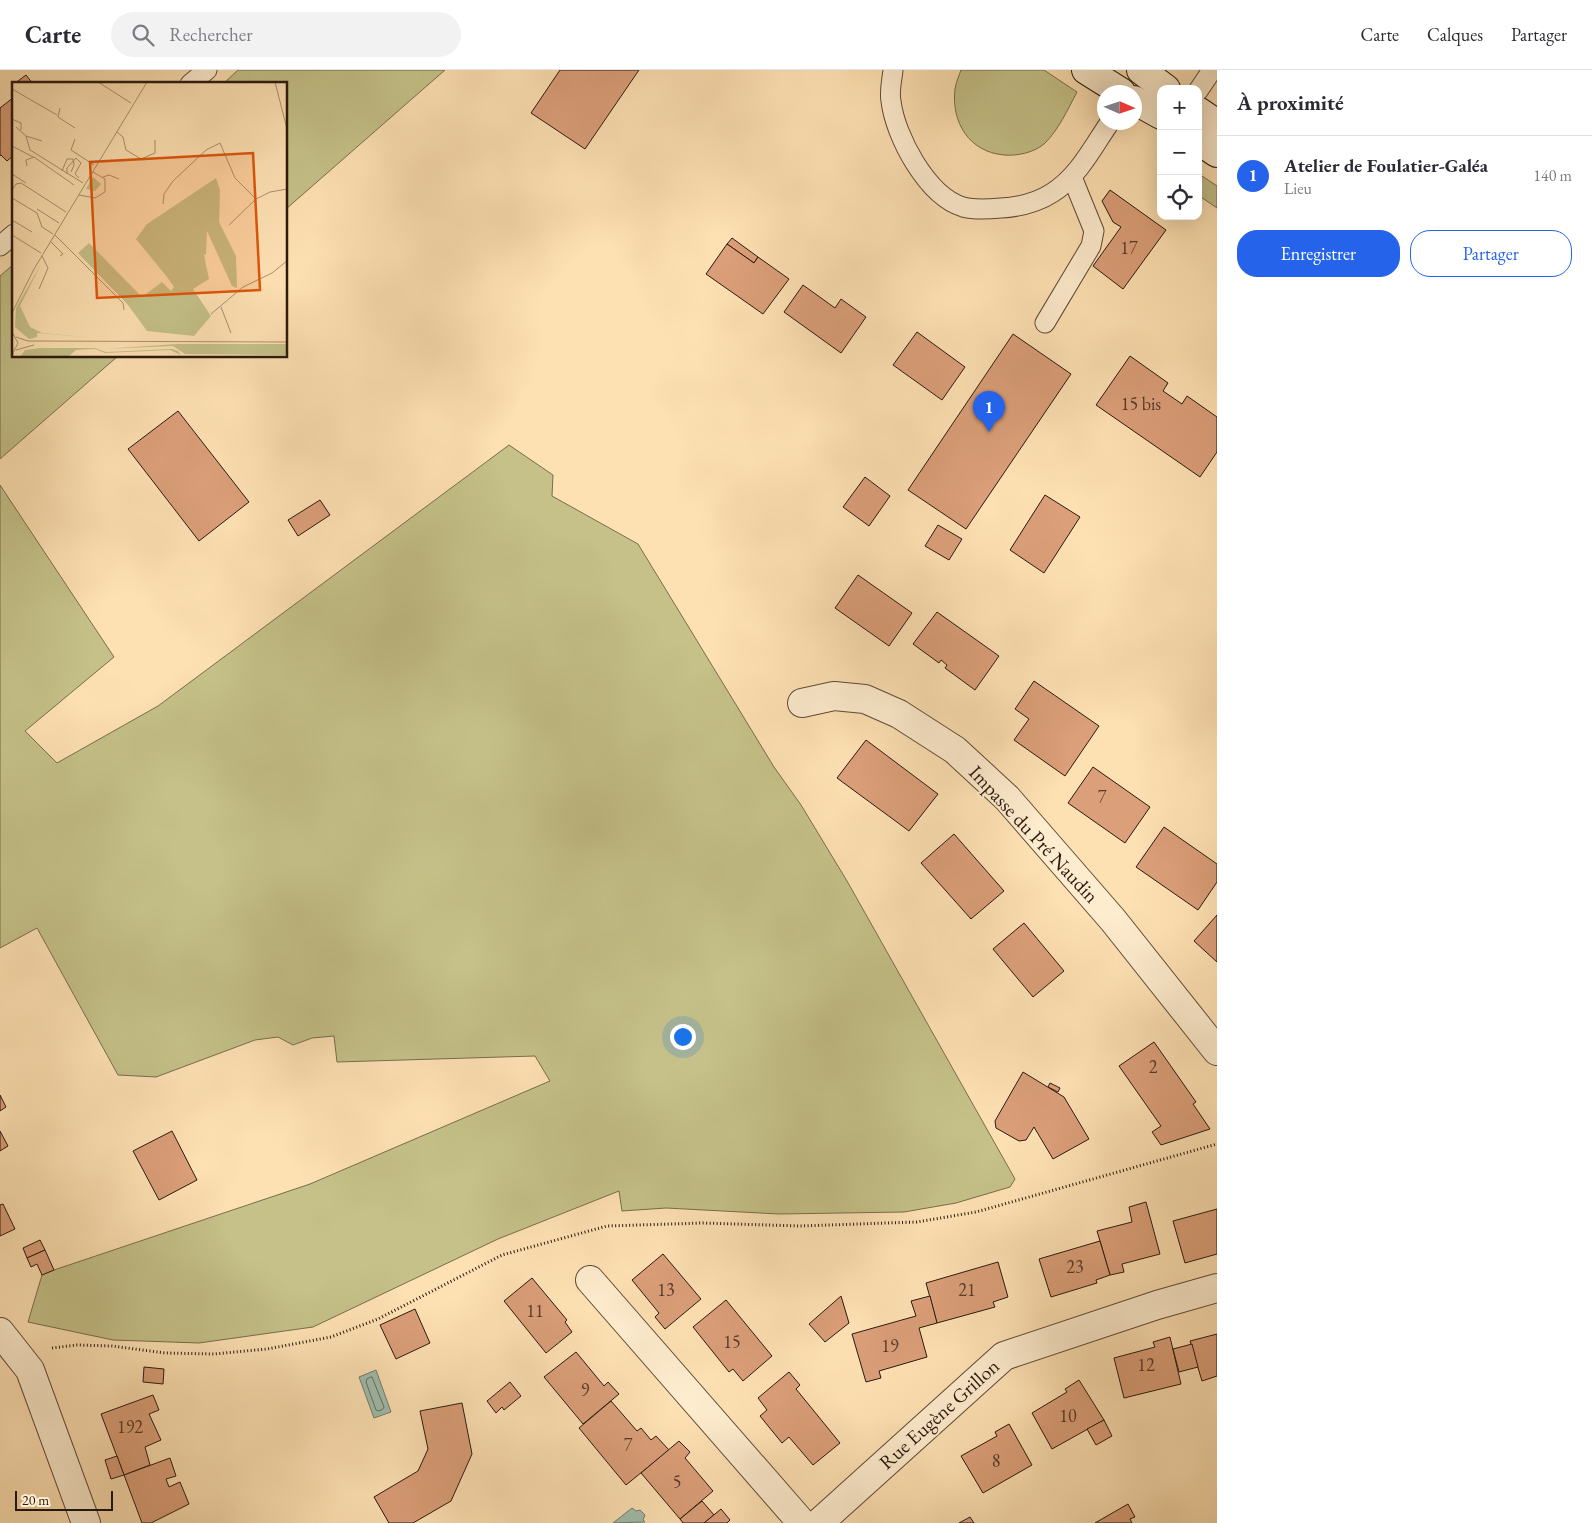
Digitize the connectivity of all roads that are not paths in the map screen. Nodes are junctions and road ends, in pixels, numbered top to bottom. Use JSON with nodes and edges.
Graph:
{"nodes":[{"id":1,"x":207,"y":70,"type":"edge"},
{"id":2,"x":893,"y":70,"type":"edge"},
{"id":3,"x":1086,"y":70,"type":"edge"},
{"id":4,"x":1141,"y":70,"type":"edge"},
{"id":5,"x":1212,"y":70,"type":"edge"},
{"id":6,"x":192,"y":82,"type":"edge"},
{"id":7,"x":1110,"y":85,"type":"edge"},
{"id":8,"x":1161,"y":85,"type":"edge"},
{"id":9,"x":1202,"y":85,"type":"edge"},
{"id":10,"x":1142,"y":105,"type":"edge"},
{"id":11,"x":1157,"y":114,"type":"edge"},
{"id":12,"x":1202,"y":114,"type":"edge"},
{"id":13,"x":1217,"y":124,"type":"edge"},
{"id":14,"x":1104,"y":130,"type":"edge"},
{"id":15,"x":1202,"y":143,"type":"edge"},
{"id":16,"x":1217,"y":153,"type":"edge"},
{"id":17,"x":1072,"y":177,"type":"junction"},
{"id":18,"x":12,"y":236,"type":"edge"},
{"id":19,"x":0,"y":246,"type":"edge"},
{"id":20,"x":1044,"y":324,"type":"dead end"},
{"id":21,"x":802,"y":703,"type":"dead end"},
{"id":22,"x":1217,"y":1050,"type":"edge"},
{"id":23,"x":590,"y":1280,"type":"dead end"},
{"id":24,"x":1217,"y":1288,"type":"edge"},
{"id":25,"x":0,"y":1332,"type":"edge"},
{"id":26,"x":86,"y":1523,"type":"edge"},
{"id":27,"x":802,"y":1523,"type":"edge"},
{"id":28,"x":819,"y":1523,"type":"edge"}],
"edges":[{"from":1,"to":6,"type":"lane"},
{"from":2,"to":17,"type":"lane"},
{"from":3,"to":7,"type":"street"},
{"from":4,"to":8,"type":"street"},
{"from":5,"to":9,"type":"lane"},
{"from":10,"to":11,"type":"street"},
{"from":12,"to":13,"type":"street"},
{"from":14,"to":17,"type":"lane"},
{"from":15,"to":16,"type":"street"},
{"from":17,"to":20,"type":"lane"},
{"from":18,"to":19,"type":"lane"},
{"from":21,"to":22,"type":"street","name":"Impasse du Pré Naudin"},
{"from":23,"to":27,"type":"street"},
{"from":24,"to":28,"type":"street","name":"Rue Eugène Grillon"},
{"from":25,"to":26,"type":"street"}]}
